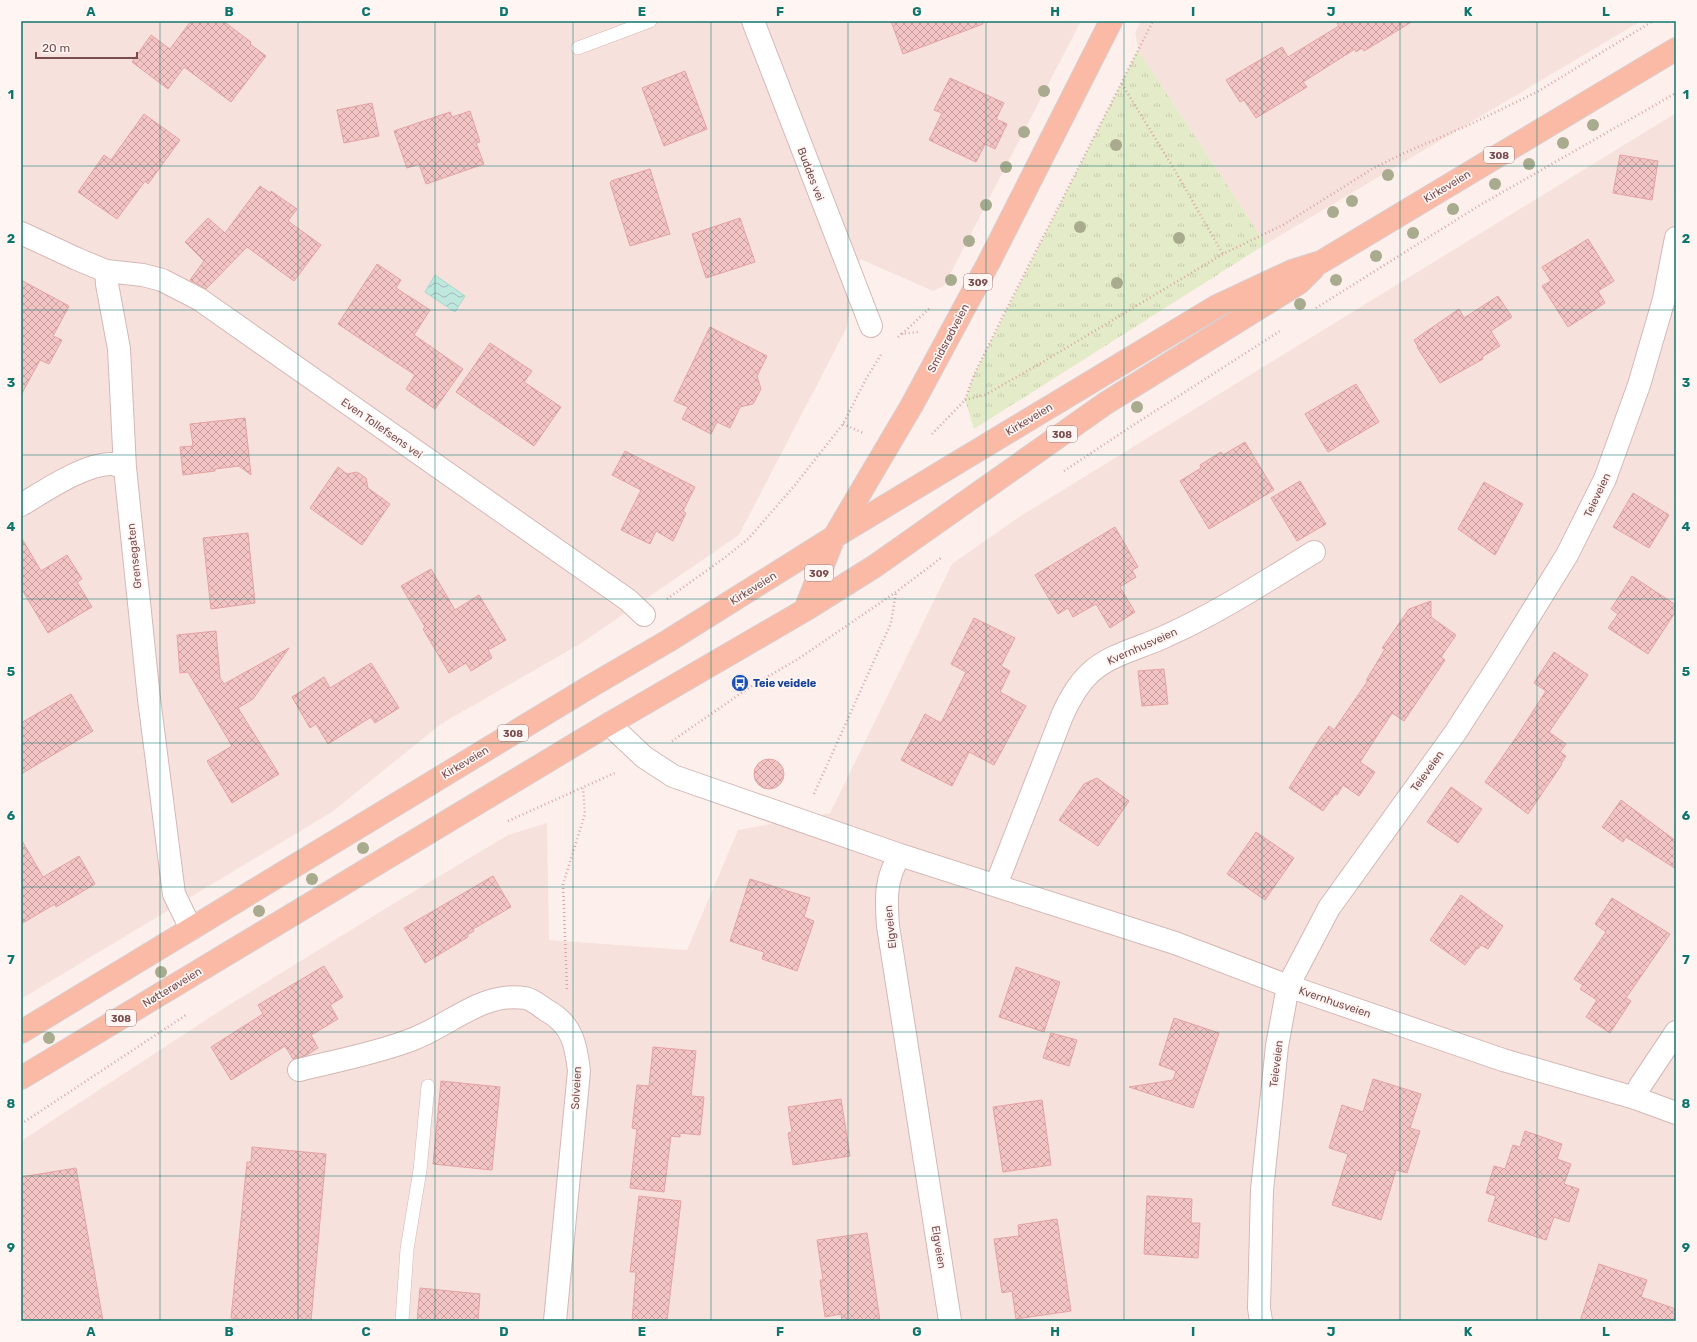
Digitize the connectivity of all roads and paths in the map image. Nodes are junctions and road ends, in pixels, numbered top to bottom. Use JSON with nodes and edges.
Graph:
{"nodes":[{"id":1,"x":650,"y":21,"type":"edge"},
{"id":2,"x":753,"y":21,"type":"edge"},
{"id":3,"x":1111,"y":21,"type":"edge"},
{"id":4,"x":1153,"y":21,"type":"edge"},
{"id":5,"x":1653,"y":21,"type":"edge"},
{"id":6,"x":578,"y":48,"type":"dead end"},
{"id":7,"x":1676,"y":49,"type":"edge"},
{"id":8,"x":1121,"y":84,"type":"junction"},
{"id":9,"x":1676,"y":92,"type":"edge"},
{"id":10,"x":21,"y":233,"type":"edge"},
{"id":11,"x":1676,"y":238,"type":"edge"},
{"id":12,"x":1223,"y":254,"type":"junction"},
{"id":13,"x":1321,"y":262,"type":"junction"},
{"id":14,"x":106,"y":271,"type":"junction"},
{"id":15,"x":1314,"y":310,"type":"dead end"},
{"id":16,"x":871,"y":326,"type":"dead end"},
{"id":17,"x":1281,"y":331,"type":"dead end"},
{"id":18,"x":950,"y":334,"type":"junction"},
{"id":19,"x":896,"y":339,"type":"dead end"},
{"id":20,"x":885,"y":349,"type":"dead end"},
{"id":21,"x":965,"y":400,"type":"junction"},
{"id":22,"x":843,"y":424,"type":"junction"},
{"id":23,"x":932,"y":434,"type":"dead end"},
{"id":24,"x":866,"y":435,"type":"dead end"},
{"id":25,"x":125,"y":468,"type":"junction"},
{"id":26,"x":1062,"y":472,"type":"dead end"},
{"id":27,"x":21,"y":505,"type":"edge"},
{"id":28,"x":834,"y":537,"type":"junction"},
{"id":29,"x":1314,"y":552,"type":"dead end"},
{"id":30,"x":945,"y":554,"type":"dead end"},
{"id":31,"x":896,"y":592,"type":"junction"},
{"id":32,"x":805,"y":610,"type":"junction"},
{"id":33,"x":644,"y":615,"type":"joint"},
{"id":34,"x":609,"y":724,"type":"junction"},
{"id":35,"x":670,"y":742,"type":"dead end"},
{"id":36,"x":617,"y":772,"type":"dead end"},
{"id":37,"x":583,"y":788,"type":"junction"},
{"id":38,"x":806,"y":822,"type":"junction"},
{"id":39,"x":504,"y":823,"type":"dead end"},
{"id":40,"x":900,"y":855,"type":"junction"},
{"id":41,"x":996,"y":885,"type":"junction"},
{"id":42,"x":191,"y":929,"type":"junction"},
{"id":43,"x":221,"y":958,"type":"joint"},
{"id":44,"x":1288,"y":986,"type":"junction"},
{"id":45,"x":193,"y":1011,"type":"dead end"},
{"id":46,"x":568,"y":1029,"type":"junction"},
{"id":47,"x":21,"y":1032,"type":"edge"},
{"id":48,"x":1676,"y":1032,"type":"edge"},
{"id":49,"x":299,"y":1070,"type":"dead end"},
{"id":50,"x":21,"y":1078,"type":"edge"},
{"id":51,"x":428,"y":1086,"type":"dead end"},
{"id":52,"x":1635,"y":1098,"type":"junction"},
{"id":53,"x":1676,"y":1113,"type":"edge"},
{"id":54,"x":21,"y":1124,"type":"edge"},
{"id":55,"x":402,"y":1321,"type":"edge"},
{"id":56,"x":555,"y":1321,"type":"edge"},
{"id":57,"x":950,"y":1321,"type":"edge"},
{"id":58,"x":1261,"y":1321,"type":"edge"}],
"edges":[{"from":1,"to":6,"type":"lane"},
{"from":2,"to":16,"type":"street","name":"Buddes vei"},
{"from":3,"to":18,"type":"main road","name":"Smidsrødveien","number":"309"},
{"from":4,"to":8,"type":"path"},
{"from":5,"to":12,"type":"path"},
{"from":7,"to":13,"type":"main road","name":"Kirkeveien","number":"308"},
{"from":8,"to":12,"type":"path"},
{"from":8,"to":21,"type":"path"},
{"from":9,"to":15,"type":"path"},
{"from":10,"to":14,"type":"street"},
{"from":11,"to":44,"type":"street","name":"Teieveien"},
{"from":12,"to":21,"type":"path"},
{"from":13,"to":28,"type":"main road","name":"Kirkeveien","number":"308"},
{"from":13,"to":32,"type":"main road","name":"Kirkeveien","number":"308"},
{"from":14,"to":25,"type":"street","name":"Grensegaten"},
{"from":14,"to":33,"type":"street","name":"Even Tollefsens vei"},
{"from":17,"to":26,"type":"path"},
{"from":18,"to":19,"type":"path"},
{"from":18,"to":28,"type":"main road","name":"Smidsrødveien","number":"309"},
{"from":20,"to":22,"type":"path"},
{"from":21,"to":23,"type":"path"},
{"from":22,"to":24,"type":"path"},
{"from":22,"to":33,"type":"path"},
{"from":25,"to":27,"type":"street"},
{"from":25,"to":42,"type":"street","name":"Grensegaten"},
{"from":28,"to":32,"type":"main road","name":"Smidsrødveien","number":"309"},
{"from":28,"to":42,"type":"main road","name":"Kirkeveien","number":"308"},
{"from":29,"to":41,"type":"street","name":"Kvernhusveien"},
{"from":30,"to":31,"type":"path"},
{"from":31,"to":35,"type":"path"},
{"from":31,"to":38,"type":"path"},
{"from":32,"to":34,"type":"main road","name":"Kirkeveien","number":"308"},
{"from":34,"to":38,"type":"street"},
{"from":34,"to":43,"type":"main road","name":"Kirkeveien","number":"308"},
{"from":36,"to":37,"type":"path"},
{"from":37,"to":39,"type":"path"},
{"from":37,"to":46,"type":"path"},
{"from":38,"to":40,"type":"street"},
{"from":40,"to":41,"type":"street","name":"Kvernhusveien"},
{"from":40,"to":57,"type":"street","name":"Elgveien"},
{"from":41,"to":44,"type":"street","name":"Kvernhusveien"},
{"from":42,"to":47,"type":"main road","number":"308"},
{"from":43,"to":50,"type":"main road","name":"Nøtterøveien","number":"308"},
{"from":44,"to":52,"type":"street","name":"Kvernhusveien"},
{"from":44,"to":58,"type":"street","name":"Teieveien"},
{"from":45,"to":54,"type":"path"},
{"from":46,"to":49,"type":"street","name":"Solveien"},
{"from":46,"to":56,"type":"street","name":"Solveien"},
{"from":48,"to":52,"type":"street"},
{"from":51,"to":55,"type":"lane"},
{"from":52,"to":53,"type":"street","name":"Kvernhusveien"}]}
